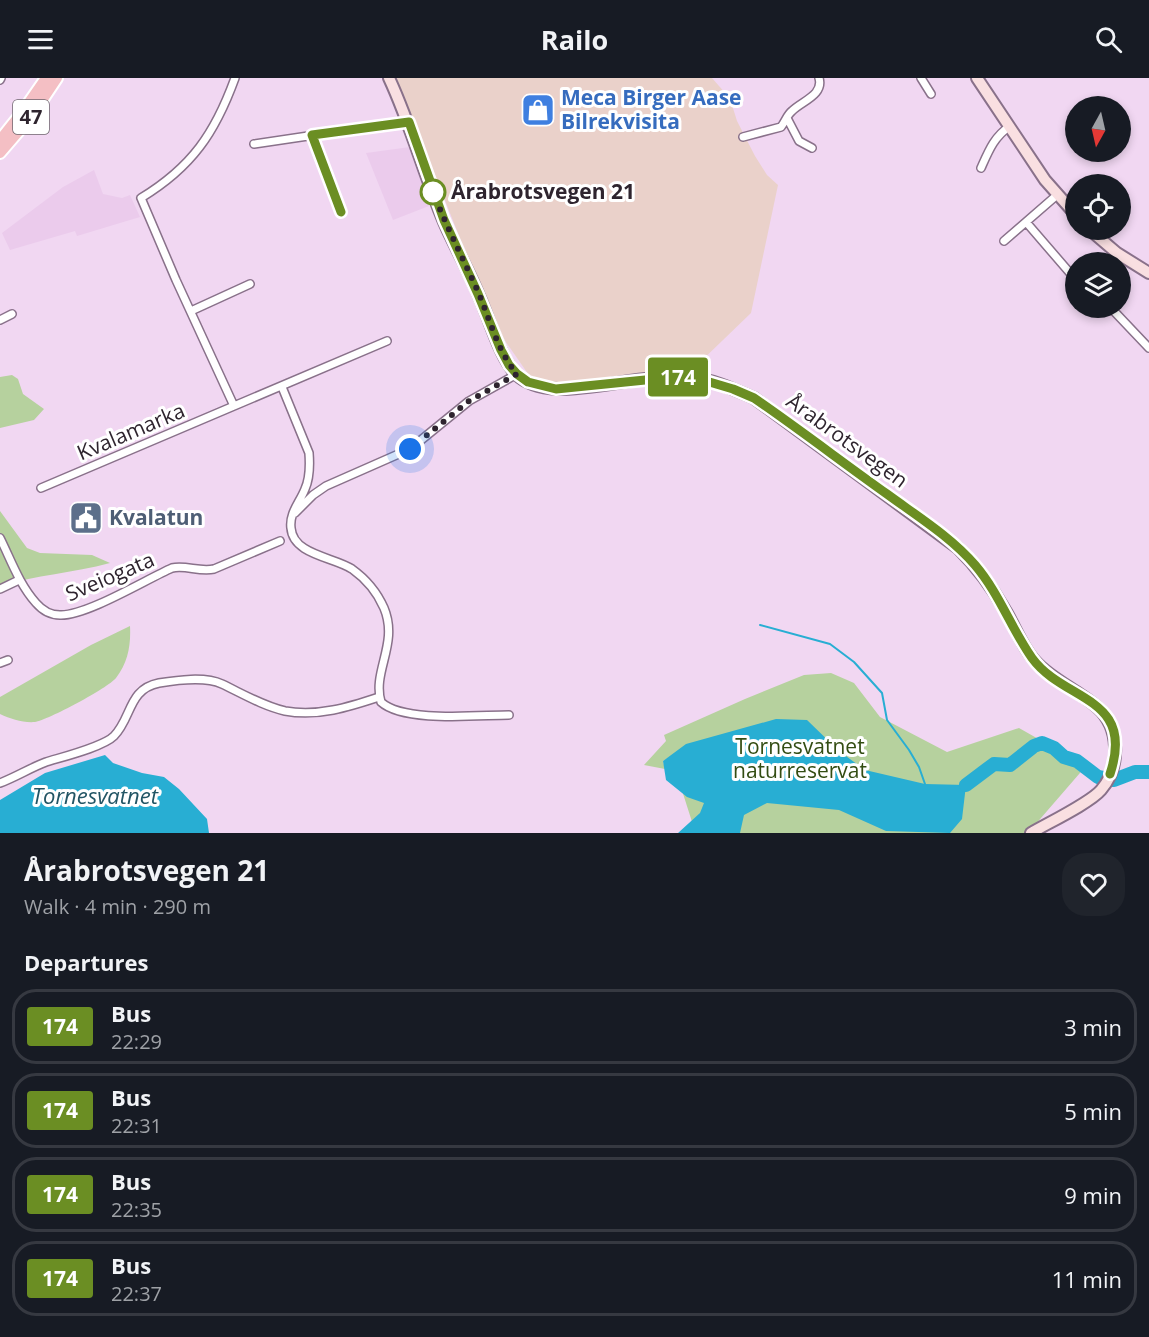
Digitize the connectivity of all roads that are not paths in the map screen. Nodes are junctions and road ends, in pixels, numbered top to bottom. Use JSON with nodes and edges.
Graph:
{"nodes":[{"id":1,"x":46,"y":78,"type":"edge"},
{"id":2,"x":57,"y":78,"type":"edge"},
{"id":3,"x":235,"y":78,"type":"edge"},
{"id":4,"x":389,"y":78,"type":"edge"},
{"id":5,"x":819,"y":78,"type":"edge"},
{"id":6,"x":921,"y":78,"type":"edge"},
{"id":7,"x":977,"y":78,"type":"edge"},
{"id":8,"x":931,"y":94,"type":"dead end"},
{"id":9,"x":787,"y":118,"type":"junction"},
{"id":10,"x":409,"y":122,"type":"junction"},
{"id":11,"x":1010,"y":126,"type":"junction"},
{"id":12,"x":312,"y":135,"type":"junction"},
{"id":13,"x":743,"y":137,"type":"dead end"},
{"id":14,"x":0,"y":140,"type":"edge"},
{"id":15,"x":254,"y":144,"type":"dead end"},
{"id":16,"x":812,"y":148,"type":"dead end"},
{"id":17,"x":0,"y":153,"type":"edge"},
{"id":18,"x":981,"y":168,"type":"dead end"},
{"id":19,"x":1057,"y":195,"type":"junction"},
{"id":20,"x":1065,"y":203,"type":"edge"},
{"id":21,"x":341,"y":212,"type":"dead end"},
{"id":22,"x":1026,"y":222,"type":"junction"},
{"id":23,"x":1102,"y":240,"type":"edge"},
{"id":24,"x":1004,"y":241,"type":"dead end"},
{"id":25,"x":1065,"y":267,"type":"edge"},
{"id":26,"x":1149,"y":273,"type":"edge"},
{"id":27,"x":250,"y":284,"type":"dead end"},
{"id":28,"x":0,"y":310,"type":"edge"},
{"id":29,"x":191,"y":311,"type":"junction"},
{"id":30,"x":6,"y":317,"type":"edge"},
{"id":31,"x":1121,"y":318,"type":"edge"},
{"id":32,"x":387,"y":341,"type":"dead end"},
{"id":33,"x":1149,"y":347,"type":"edge"},
{"id":34,"x":517,"y":374,"type":"junction"},
{"id":35,"x":282,"y":387,"type":"junction"},
{"id":36,"x":234,"y":406,"type":"junction"},
{"id":37,"x":40,"y":488,"type":"dead end"},
{"id":38,"x":293,"y":515,"type":"junction"},
{"id":39,"x":0,"y":538,"type":"edge"},
{"id":40,"x":280,"y":541,"type":"dead end"},
{"id":41,"x":19,"y":580,"type":"junction"},
{"id":42,"x":0,"y":589,"type":"edge"},
{"id":43,"x":379,"y":697,"type":"junction"},
{"id":44,"x":509,"y":715,"type":"dead end"},
{"id":45,"x":0,"y":783,"type":"edge"},
{"id":46,"x":1031,"y":833,"type":"edge"}],
"edges":[{"from":1,"to":14,"type":"main road","number":"47"},
{"from":2,"to":17,"type":"main road","number":"47"},
{"from":3,"to":29,"type":"street"},
{"from":4,"to":10,"type":"street"},
{"from":5,"to":9,"type":"street"},
{"from":6,"to":8,"type":"street"},
{"from":7,"to":11,"type":"street"},
{"from":9,"to":13,"type":"street"},
{"from":9,"to":16,"type":"street"},
{"from":10,"to":12,"type":"street"},
{"from":10,"to":34,"type":"street"},
{"from":11,"to":18,"type":"street"},
{"from":11,"to":19,"type":"street"},
{"from":12,"to":15,"type":"street"},
{"from":12,"to":21,"type":"street"},
{"from":19,"to":20,"type":"street"},
{"from":19,"to":22,"type":"street"},
{"from":22,"to":24,"type":"street"},
{"from":22,"to":25,"type":"street"},
{"from":23,"to":26,"type":"street"},
{"from":27,"to":29,"type":"street"},
{"from":28,"to":30,"type":"street"},
{"from":29,"to":36,"type":"street"},
{"from":31,"to":33,"type":"street"},
{"from":32,"to":35,"type":"street","name":"Kvalamarka"},
{"from":34,"to":38,"type":"street"},
{"from":34,"to":46,"type":"street","name":"Årabrotsvegen"},
{"from":35,"to":36,"type":"street","name":"Kvalamarka"},
{"from":35,"to":38,"type":"street"},
{"from":36,"to":37,"type":"street","name":"Kvalamarka"},
{"from":38,"to":43,"type":"street"},
{"from":39,"to":41,"type":"street","name":"Sveiogata"},
{"from":40,"to":41,"type":"street","name":"Sveiogata"},
{"from":41,"to":42,"type":"street"},
{"from":43,"to":44,"type":"street"},
{"from":43,"to":45,"type":"street"}]}
